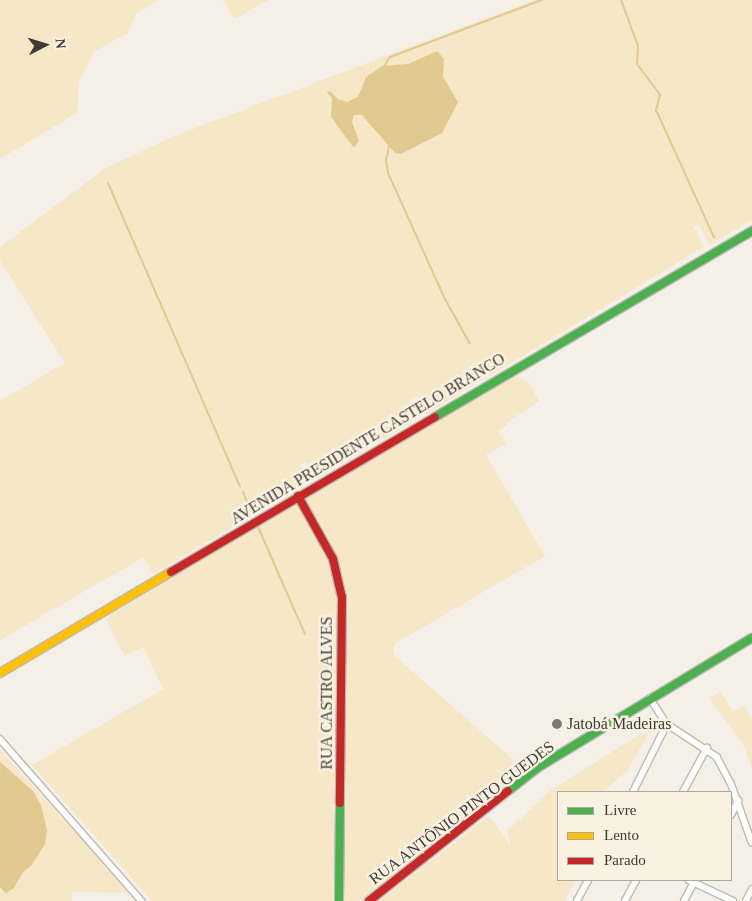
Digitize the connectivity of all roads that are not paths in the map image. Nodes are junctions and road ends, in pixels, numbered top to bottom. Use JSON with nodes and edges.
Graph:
{"nodes":[{"id":1,"x":752,"y":231,"type":"edge"},
{"id":2,"x":298,"y":496,"type":"junction"},
{"id":3,"x":752,"y":638,"type":"edge"},
{"id":4,"x":0,"y":673,"type":"edge"},
{"id":5,"x":650,"y":698,"type":"junction"},
{"id":6,"x":668,"y":724,"type":"junction"},
{"id":7,"x":0,"y":739,"type":"edge"},
{"id":8,"x":706,"y":748,"type":"junction"},
{"id":9,"x":634,"y":791,"type":"edge"},
{"id":10,"x":684,"y":791,"type":"edge"},
{"id":11,"x":738,"y":801,"type":"junction"},
{"id":12,"x":732,"y":813,"type":"edge"},
{"id":13,"x":752,"y":842,"type":"edge"},
{"id":14,"x":587,"y":881,"type":"edge"},
{"id":15,"x":635,"y":881,"type":"edge"},
{"id":16,"x":693,"y":881,"type":"edge"},
{"id":17,"x":752,"y":889,"type":"edge"},
{"id":18,"x":142,"y":901,"type":"edge"},
{"id":19,"x":339,"y":901,"type":"edge"},
{"id":20,"x":369,"y":901,"type":"edge"},
{"id":21,"x":577,"y":901,"type":"edge"},
{"id":22,"x":625,"y":901,"type":"edge"},
{"id":23,"x":684,"y":901,"type":"edge"},
{"id":24,"x":733,"y":901,"type":"edge"},
{"id":25,"x":746,"y":901,"type":"edge"}],
"edges":[{"from":1,"to":2,"type":"street","name":"AVENIDA PRESIDENTE CASTELO BRANCO"},
{"from":2,"to":4,"type":"street","name":"AVENIDA PRESIDENTE CASTELO BRANCO"},
{"from":2,"to":19,"type":"street","name":"RUA CASTRO ALVES"},
{"from":3,"to":5,"type":"street","name":"RUA ANTÔNIO PINTO GUEDES"},
{"from":5,"to":6,"type":"street"},
{"from":5,"to":20,"type":"street","name":"RUA ANTÔNIO PINTO GUEDES"},
{"from":6,"to":8,"type":"street"},
{"from":6,"to":9,"type":"street"},
{"from":7,"to":18,"type":"street"},
{"from":8,"to":10,"type":"street"},
{"from":8,"to":11,"type":"street"},
{"from":11,"to":12,"type":"street"},
{"from":11,"to":13,"type":"street"},
{"from":14,"to":21,"type":"street"},
{"from":15,"to":22,"type":"street"},
{"from":16,"to":23,"type":"street"},
{"from":16,"to":24,"type":"street"},
{"from":17,"to":25,"type":"street"}]}
